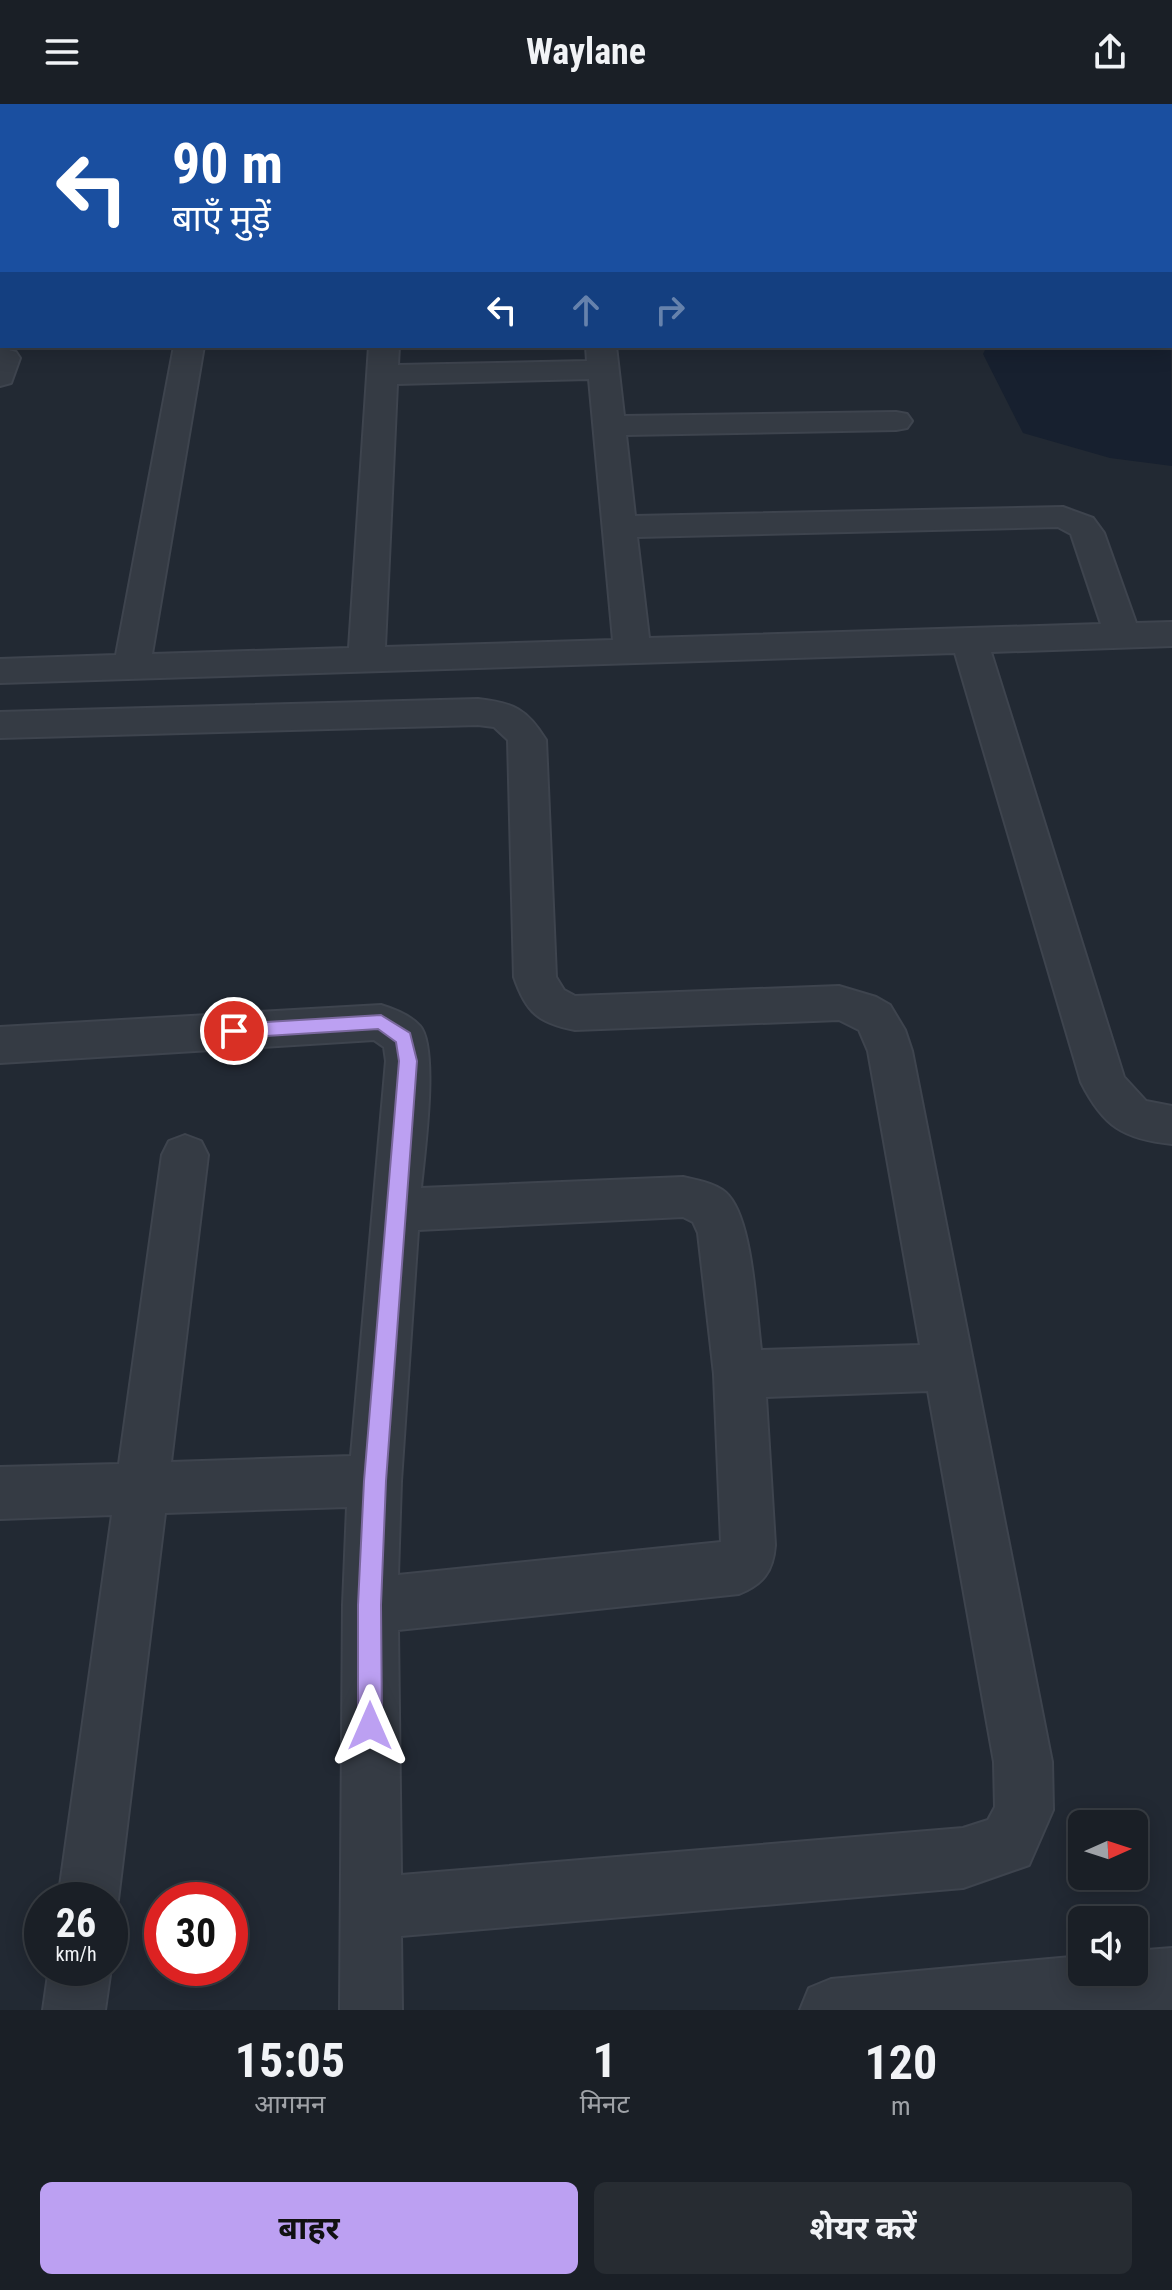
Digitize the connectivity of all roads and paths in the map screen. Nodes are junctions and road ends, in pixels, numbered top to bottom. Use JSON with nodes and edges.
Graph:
{"nodes":[{"id":1,"x":189,"y":348,"type":"edge"},
{"id":2,"x":602,"y":358,"type":"edge"},
{"id":3,"x":383,"y":360,"type":"edge"},
{"id":4,"x":896,"y":421,"type":"dead end"},
{"id":5,"x":611,"y":426,"type":"junction"},
{"id":6,"x":621,"y":527,"type":"junction"},
{"id":7,"x":1172,"y":634,"type":"edge"},
{"id":8,"x":1123,"y":637,"type":"junction"},
{"id":9,"x":969,"y":640,"type":"junction"},
{"id":10,"x":632,"y":651,"type":"junction"},
{"id":11,"x":366,"y":659,"type":"junction"},
{"id":12,"x":132,"y":667,"type":"junction"},
{"id":13,"x":0,"y":671,"type":"edge"},
{"id":14,"x":0,"y":725,"type":"edge"},
{"id":15,"x":0,"y":1045,"type":"edge"},
{"id":16,"x":1172,"y":1125,"type":"edge"},
{"id":17,"x":185,"y":1155,"type":"dead end"},
{"id":18,"x":398,"y":1210,"type":"junction"},
{"id":19,"x":947,"y":1367,"type":"junction"},
{"id":20,"x":739,"y":1374,"type":"junction"},
{"id":21,"x":375,"y":1481,"type":"junction"},
{"id":22,"x":141,"y":1488,"type":"junction"},
{"id":23,"x":0,"y":1493,"type":"edge"},
{"id":24,"x":370,"y":1605,"type":"junction"},
{"id":25,"x":90,"y":1882,"type":"edge"},
{"id":26,"x":370,"y":1908,"type":"junction"},
{"id":27,"x":1172,"y":1979,"type":"edge"},
{"id":28,"x":77,"y":1986,"type":"edge"},
{"id":29,"x":74,"y":2010,"type":"edge"},
{"id":30,"x":371,"y":2010,"type":"edge"},
{"id":31,"x":831,"y":2010,"type":"edge"}],
"edges":[{"from":1,"to":12,"type":"street"},
{"from":2,"to":3,"type":"street"},
{"from":2,"to":5,"type":"street"},
{"from":3,"to":11,"type":"street"},
{"from":4,"to":5,"type":"street"},
{"from":5,"to":6,"type":"street"},
{"from":6,"to":8,"type":"street"},
{"from":6,"to":10,"type":"street"},
{"from":7,"to":8,"type":"street"},
{"from":8,"to":9,"type":"street"},
{"from":9,"to":10,"type":"street"},
{"from":9,"to":16,"type":"street"},
{"from":10,"to":11,"type":"street"},
{"from":11,"to":12,"type":"street"},
{"from":12,"to":13,"type":"street"},
{"from":14,"to":19,"type":"street"},
{"from":15,"to":18,"type":"street"},
{"from":17,"to":22,"type":"street"},
{"from":18,"to":20,"type":"street"},
{"from":18,"to":21,"type":"street"},
{"from":19,"to":20,"type":"street"},
{"from":19,"to":26,"type":"street"},
{"from":20,"to":24,"type":"street"},
{"from":21,"to":22,"type":"street"},
{"from":21,"to":24,"type":"street"},
{"from":22,"to":23,"type":"street"},
{"from":22,"to":25,"type":"street"},
{"from":24,"to":26,"type":"street"},
{"from":26,"to":30,"type":"street"},
{"from":27,"to":31,"type":"street"},
{"from":28,"to":29,"type":"street"}]}
